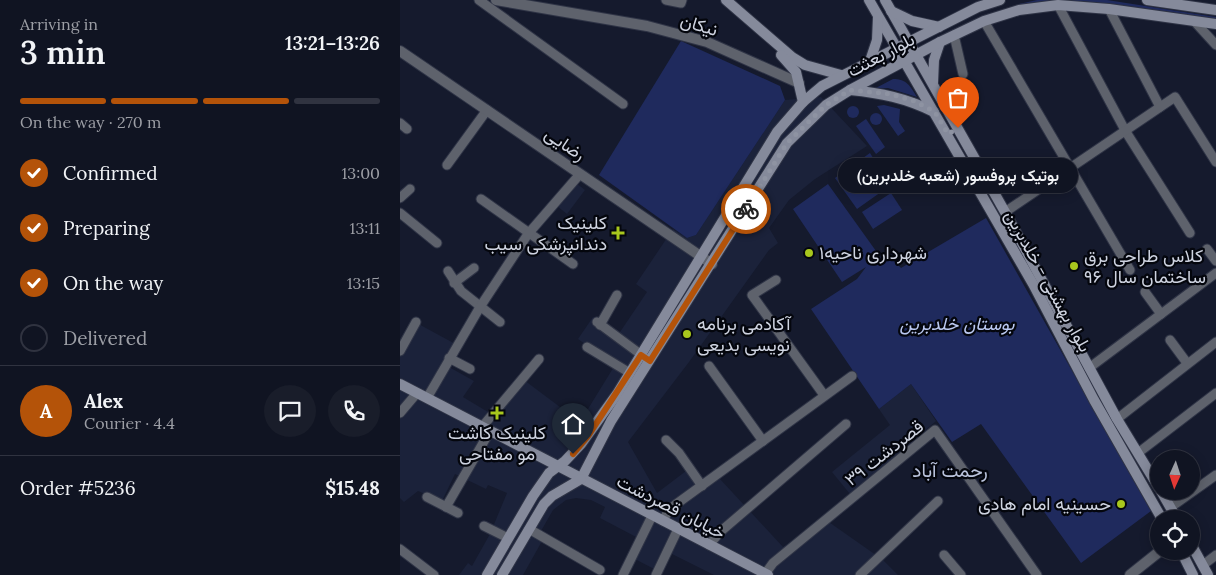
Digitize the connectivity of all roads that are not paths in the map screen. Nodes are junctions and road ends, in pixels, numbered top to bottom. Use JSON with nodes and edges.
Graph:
{"nodes":[{"id":1,"x":479,"y":0,"type":"edge"},
{"id":2,"x":496,"y":0,"type":"edge"},
{"id":3,"x":666,"y":0,"type":"edge"},
{"id":4,"x":682,"y":0,"type":"edge"},
{"id":5,"x":719,"y":0,"type":"edge"},
{"id":6,"x":726,"y":0,"type":"edge"},
{"id":7,"x":869,"y":0,"type":"edge"},
{"id":8,"x":885,"y":0,"type":"edge"},
{"id":9,"x":1000,"y":0,"type":"edge"},
{"id":10,"x":1147,"y":0,"type":"edge"},
{"id":11,"x":976,"y":3,"type":"edge"},
{"id":12,"x":1015,"y":5,"type":"edge"},
{"id":13,"x":1058,"y":5,"type":"junction"},
{"id":14,"x":1109,"y":9,"type":"junction"},
{"id":15,"x":1216,"y":10,"type":"edge"},
{"id":16,"x":891,"y":11,"type":"junction"},
{"id":17,"x":878,"y":16,"type":"junction"},
{"id":18,"x":984,"y":21,"type":"junction"},
{"id":19,"x":1195,"y":22,"type":"junction"},
{"id":20,"x":1216,"y":24,"type":"edge"},
{"id":21,"x":939,"y":27,"type":"junction"},
{"id":22,"x":954,"y":35,"type":"junction"},
{"id":23,"x":910,"y":40,"type":"junction"},
{"id":24,"x":940,"y":42,"type":"junction"},
{"id":25,"x":1216,"y":45,"type":"edge"},
{"id":26,"x":896,"y":47,"type":"junction"},
{"id":27,"x":400,"y":50,"type":"edge"},
{"id":28,"x":917,"y":54,"type":"junction"},
{"id":29,"x":905,"y":60,"type":"junction"},
{"id":30,"x":870,"y":61,"type":"junction"},
{"id":31,"x":805,"y":65,"type":"junction"},
{"id":32,"x":796,"y":72,"type":"junction"},
{"id":33,"x":963,"y":74,"type":"dead end"},
{"id":34,"x":841,"y":75,"type":"junction"},
{"id":35,"x":799,"y":83,"type":"junction"},
{"id":36,"x":933,"y":84,"type":"junction"},
{"id":37,"x":850,"y":90,"type":"junction"},
{"id":38,"x":803,"y":102,"type":"junction"},
{"id":39,"x":623,"y":104,"type":"dead end"},
{"id":40,"x":1160,"y":107,"type":"junction"},
{"id":41,"x":488,"y":110,"type":"junction"},
{"id":42,"x":935,"y":112,"type":"junction"},
{"id":43,"x":958,"y":128,"type":"junction"},
{"id":44,"x":1126,"y":132,"type":"junction"},
{"id":45,"x":948,"y":134,"type":"junction"},
{"id":46,"x":1216,"y":162,"type":"edge"},
{"id":47,"x":447,"y":165,"type":"dead end"},
{"id":48,"x":1070,"y":170,"type":"junction"},
{"id":49,"x":580,"y":174,"type":"junction"},
{"id":50,"x":410,"y":189,"type":"dead end"},
{"id":51,"x":400,"y":198,"type":"edge"},
{"id":52,"x":482,"y":199,"type":"dead end"},
{"id":53,"x":1005,"y":212,"type":"junction"},
{"id":54,"x":400,"y":213,"type":"edge"},
{"id":55,"x":1190,"y":233,"type":"dead end"},
{"id":56,"x":528,"y":234,"type":"junction"},
{"id":57,"x":438,"y":243,"type":"dead end"},
{"id":58,"x":1207,"y":249,"type":"dead end"},
{"id":59,"x":702,"y":257,"type":"junction"},
{"id":60,"x":1216,"y":261,"type":"edge"},
{"id":61,"x":574,"y":264,"type":"dead end"},
{"id":62,"x":712,"y":264,"type":"junction"},
{"id":63,"x":474,"y":268,"type":"dead end"},
{"id":64,"x":1130,"y":270,"type":"dead end"},
{"id":65,"x":448,"y":271,"type":"dead end"},
{"id":66,"x":1216,"y":272,"type":"edge"},
{"id":67,"x":776,"y":280,"type":"dead end"},
{"id":68,"x":454,"y":282,"type":"junction"},
{"id":69,"x":1145,"y":292,"type":"dead end"},
{"id":70,"x":617,"y":295,"type":"dead end"},
{"id":71,"x":480,"y":307,"type":"junction"},
{"id":72,"x":1161,"y":314,"type":"junction"},
{"id":73,"x":416,"y":322,"type":"dead end"},
{"id":74,"x":500,"y":322,"type":"dead end"},
{"id":75,"x":1170,"y":340,"type":"dead end"},
{"id":76,"x":1216,"y":342,"type":"edge"},
{"id":77,"x":587,"y":347,"type":"dead end"},
{"id":78,"x":400,"y":351,"type":"edge"},
{"id":79,"x":449,"y":358,"type":"junction"},
{"id":80,"x":646,"y":358,"type":"junction"},
{"id":81,"x":539,"y":359,"type":"dead end"},
{"id":82,"x":1187,"y":363,"type":"junction"},
{"id":83,"x":709,"y":366,"type":"dead end"},
{"id":84,"x":1089,"y":368,"type":"junction"},
{"id":85,"x":470,"y":369,"type":"dead end"},
{"id":86,"x":630,"y":373,"type":"junction"},
{"id":87,"x":852,"y":376,"type":"dead end"},
{"id":88,"x":400,"y":384,"type":"edge"},
{"id":89,"x":417,"y":393,"type":"junction"},
{"id":90,"x":1216,"y":393,"type":"edge"},
{"id":91,"x":824,"y":395,"type":"junction"},
{"id":92,"x":427,"y":398,"type":"junction"},
{"id":93,"x":400,"y":413,"type":"edge"},
{"id":94,"x":1117,"y":419,"type":"junction"},
{"id":95,"x":846,"y":424,"type":"dead end"},
{"id":96,"x":486,"y":429,"type":"junction"},
{"id":97,"x":666,"y":440,"type":"dead end"},
{"id":98,"x":763,"y":441,"type":"junction"},
{"id":99,"x":1138,"y":453,"type":"junction"},
{"id":100,"x":558,"y":466,"type":"junction"},
{"id":101,"x":1150,"y":474,"type":"edge"},
{"id":102,"x":1216,"y":475,"type":"edge"},
{"id":103,"x":1150,"y":477,"type":"edge"},
{"id":104,"x":581,"y":480,"type":"junction"},
{"id":105,"x":1141,"y":483,"type":"junction"},
{"id":106,"x":702,"y":486,"type":"junction"},
{"id":107,"x":427,"y":497,"type":"dead end"},
{"id":108,"x":1167,"y":500,"type":"edge"},
{"id":109,"x":938,"y":502,"type":"dead end"},
{"id":110,"x":446,"y":507,"type":"junction"},
{"id":111,"x":1171,"y":507,"type":"junction"},
{"id":112,"x":1157,"y":510,"type":"edge"},
{"id":113,"x":1172,"y":510,"type":"edge"},
{"id":114,"x":458,"y":513,"type":"dead end"},
{"id":115,"x":652,"y":516,"type":"junction"},
{"id":116,"x":663,"y":521,"type":"junction"},
{"id":117,"x":484,"y":526,"type":"dead end"},
{"id":118,"x":529,"y":529,"type":"junction"},
{"id":119,"x":678,"y":529,"type":"junction"},
{"id":120,"x":508,"y":538,"type":"junction"},
{"id":121,"x":709,"y":545,"type":"junction"},
{"id":122,"x":400,"y":549,"type":"edge"},
{"id":123,"x":944,"y":555,"type":"dead end"},
{"id":124,"x":1216,"y":555,"type":"edge"},
{"id":125,"x":1150,"y":559,"type":"edge"},
{"id":126,"x":1185,"y":560,"type":"edge"},
{"id":127,"x":1200,"y":560,"type":"edge"},
{"id":128,"x":1203,"y":565,"type":"junction"},
{"id":129,"x":600,"y":570,"type":"dead end"},
{"id":130,"x":766,"y":574,"type":"edge"},
{"id":131,"x":434,"y":575,"type":"edge"},
{"id":132,"x":487,"y":575,"type":"edge"},
{"id":133,"x":502,"y":575,"type":"edge"},
{"id":134,"x":623,"y":575,"type":"edge"},
{"id":135,"x":656,"y":575,"type":"edge"},
{"id":136,"x":860,"y":575,"type":"edge"},
{"id":137,"x":961,"y":575,"type":"edge"},
{"id":138,"x":1037,"y":575,"type":"edge"},
{"id":139,"x":1130,"y":575,"type":"edge"},
{"id":140,"x":1193,"y":575,"type":"edge"},
{"id":141,"x":1208,"y":575,"type":"edge"}],
"edges":[{"from":1,"to":39,"type":"street"},
{"from":2,"to":35,"type":"street","name":"نیکان"},
{"from":3,"to":4,"type":"street"},
{"from":5,"to":32,"type":"main road"},
{"from":6,"to":31,"type":"main road"},
{"from":7,"to":17,"type":"main road","name":"بلوار بهشتی - خلدبرین"},
{"from":8,"to":16,"type":"main road","name":"بلوار بهشتی - خلدبرین"},
{"from":9,"to":11,"type":"main road","name":"بلوار بعثت"},
{"from":10,"to":15,"type":"main road"},
{"from":11,"to":21,"type":"main road","name":"بلوار بعثت"},
{"from":12,"to":13,"type":"main road","name":"بلوار بعثت"},
{"from":12,"to":18,"type":"main road","name":"بلوار بعثت"},
{"from":13,"to":14,"type":"main road","name":"بلوار بعثت"},
{"from":13,"to":44,"type":"street"},
{"from":14,"to":19,"type":"main road","name":"بلوار بعثت"},
{"from":14,"to":40,"type":"street"},
{"from":16,"to":21,"type":"main road"},
{"from":16,"to":23,"type":"main road","name":"بلوار بهشتی - خلدبرین"},
{"from":17,"to":26,"type":"main road","name":"بلوار بهشتی - خلدبرین"},
{"from":17,"to":30,"type":"main road"},
{"from":18,"to":22,"type":"main road","name":"بلوار بعثت"},
{"from":18,"to":48,"type":"street"},
{"from":19,"to":20,"type":"main road","name":"بلوار بعثت"},
{"from":19,"to":25,"type":"street"},
{"from":21,"to":23,"type":"main road","name":"بلوار بعثت"},
{"from":22,"to":24,"type":"main road","name":"بلوار بعثت"},
{"from":22,"to":33,"type":"street"},
{"from":23,"to":26,"type":"main road","name":"بلوار بعثت"},
{"from":23,"to":28,"type":"main road","name":"بلوار بهشتی - خلدبرین"},
{"from":24,"to":28,"type":"main road","name":"بلوار بعثت"},
{"from":24,"to":36,"type":"main road"},
{"from":26,"to":29,"type":"main road","name":"بلوار بهشتی - خلدبرین"},
{"from":26,"to":30,"type":"main road","name":"بلوار بعثت"},
{"from":27,"to":41,"type":"street","name":"رضایی"},
{"from":28,"to":29,"type":"main road","name":"بلوار بعثت"},
{"from":28,"to":36,"type":"main road","name":"بلوار بهشتی - خلدبرین"},
{"from":29,"to":37,"type":"main road","name":"بلوار بعثت"},
{"from":29,"to":42,"type":"main road","name":"بلوار بهشتی - خلدبرین"},
{"from":30,"to":34,"type":"main road","name":"بلوار بعثت"},
{"from":31,"to":32,"type":"main road"},
{"from":31,"to":34,"type":"main road"},
{"from":32,"to":35,"type":"main road"},
{"from":34,"to":38,"type":"main road","name":"بلوار بعثت"},
{"from":35,"to":38,"type":"main road"},
{"from":36,"to":43,"type":"main road","name":"بلوار بهشتی - خلدبرین"},
{"from":37,"to":42,"type":"main road"},
{"from":37,"to":62,"type":"main road","name":"بلوار بعثت"},
{"from":38,"to":59,"type":"main road","name":"بلوار بعثت"},
{"from":40,"to":44,"type":"street"},
{"from":40,"to":46,"type":"street"},
{"from":41,"to":47,"type":"street"},
{"from":41,"to":49,"type":"street","name":"رضایی"},
{"from":42,"to":45,"type":"main road","name":"بلوار بهشتی - خلدبرین"},
{"from":43,"to":45,"type":"main road"},
{"from":43,"to":53,"type":"main road","name":"بلوار بهشتی - خلدبرین"},
{"from":44,"to":48,"type":"street"},
{"from":44,"to":55,"type":"street"},
{"from":45,"to":105,"type":"main road","name":"بلوار بهشتی - خلدبرین"},
{"from":48,"to":53,"type":"street"},
{"from":48,"to":64,"type":"street"},
{"from":49,"to":56,"type":"street"},
{"from":49,"to":59,"type":"street","name":"رضایی"},
{"from":50,"to":51,"type":"street"},
{"from":52,"to":56,"type":"street"},
{"from":53,"to":84,"type":"main road","name":"بلوار بهشتی - خلدبرین"},
{"from":54,"to":57,"type":"street"},
{"from":56,"to":61,"type":"street"},
{"from":56,"to":71,"type":"street"},
{"from":58,"to":60,"type":"street"},
{"from":59,"to":62,"type":"street","name":"رضایی"},
{"from":59,"to":80,"type":"main road","name":"بلوار بعثت"},
{"from":62,"to":80,"type":"main road","name":"بلوار بعثت"},
{"from":63,"to":68,"type":"street"},
{"from":65,"to":68,"type":"street"},
{"from":66,"to":72,"type":"street"},
{"from":67,"to":91,"type":"street"},
{"from":68,"to":71,"type":"street"},
{"from":69,"to":72,"type":"street"},
{"from":70,"to":80,"type":"street"},
{"from":71,"to":74,"type":"street"},
{"from":71,"to":79,"type":"street"},
{"from":72,"to":84,"type":"street"},
{"from":73,"to":78,"type":"street"},
{"from":75,"to":82,"type":"street"},
{"from":76,"to":82,"type":"street"},
{"from":77,"to":86,"type":"street"},
{"from":79,"to":85,"type":"street"},
{"from":79,"to":92,"type":"street"},
{"from":80,"to":86,"type":"main road","name":"بلوار بعثت"},
{"from":80,"to":104,"type":"main road","name":"بلوار بعثت"},
{"from":81,"to":96,"type":"street"},
{"from":82,"to":94,"type":"street"},
{"from":83,"to":98,"type":"street"},
{"from":84,"to":94,"type":"main road","name":"بلوار بهشتی - خلدبرین"},
{"from":86,"to":100,"type":"main road","name":"بلوار بعثت"},
{"from":87,"to":91,"type":"street"},
{"from":88,"to":89,"type":"main road","name":"خیابان قصردشت"},
{"from":89,"to":92,"type":"main road","name":"خیابان قصردشت"},
{"from":89,"to":93,"type":"street"},
{"from":90,"to":99,"type":"street"},
{"from":91,"to":98,"type":"street"},
{"from":92,"to":96,"type":"main road","name":"خیابان قصردشت"},
{"from":94,"to":99,"type":"main road","name":"بلوار بهشتی - خلدبرین"},
{"from":95,"to":121,"type":"street"},
{"from":96,"to":100,"type":"main road","name":"خیابان قصردشت"},
{"from":96,"to":110,"type":"street"},
{"from":97,"to":106,"type":"street"},
{"from":98,"to":106,"type":"street"},
{"from":99,"to":101,"type":"main road","name":"بلوار بهشتی - خلدبرین"},
{"from":100,"to":104,"type":"main road","name":"خیابان قصردشت"},
{"from":100,"to":120,"type":"main road","name":"بلوار بعثت"},
{"from":102,"to":111,"type":"street"},
{"from":103,"to":105,"type":"main road"},
{"from":104,"to":115,"type":"main road","name":"خیابان قصردشت"},
{"from":104,"to":118,"type":"main road"},
{"from":105,"to":112,"type":"main road","name":"بلوار بهشتی - خلدبرین"},
{"from":106,"to":116,"type":"street"},
{"from":107,"to":110,"type":"street"},
{"from":108,"to":111,"type":"main road"},
{"from":109,"to":136,"type":"street"},
{"from":110,"to":114,"type":"street"},
{"from":111,"to":113,"type":"main road"},
{"from":115,"to":116,"type":"main road","name":"خیابان قصردشت"},
{"from":115,"to":134,"type":"street"},
{"from":116,"to":119,"type":"main road","name":"خیابان قصردشت"},
{"from":117,"to":120,"type":"street"},
{"from":118,"to":129,"type":"street"},
{"from":118,"to":133,"type":"main road"},
{"from":119,"to":121,"type":"main road","name":"خیابان قصردشت"},
{"from":119,"to":135,"type":"street"},
{"from":120,"to":132,"type":"main road","name":"بلوار بعثت"},
{"from":121,"to":130,"type":"main road","name":"خیابان قصردشت"},
{"from":122,"to":131,"type":"street"},
{"from":123,"to":137,"type":"street"},
{"from":124,"to":128,"type":"street"},
{"from":125,"to":139,"type":"street"},
{"from":126,"to":140,"type":"main road"},
{"from":127,"to":128,"type":"main road"},
{"from":128,"to":141,"type":"main road"},
{"from":130,"to":138,"type":"street","name":"قصردشت ۳۹"}]}
